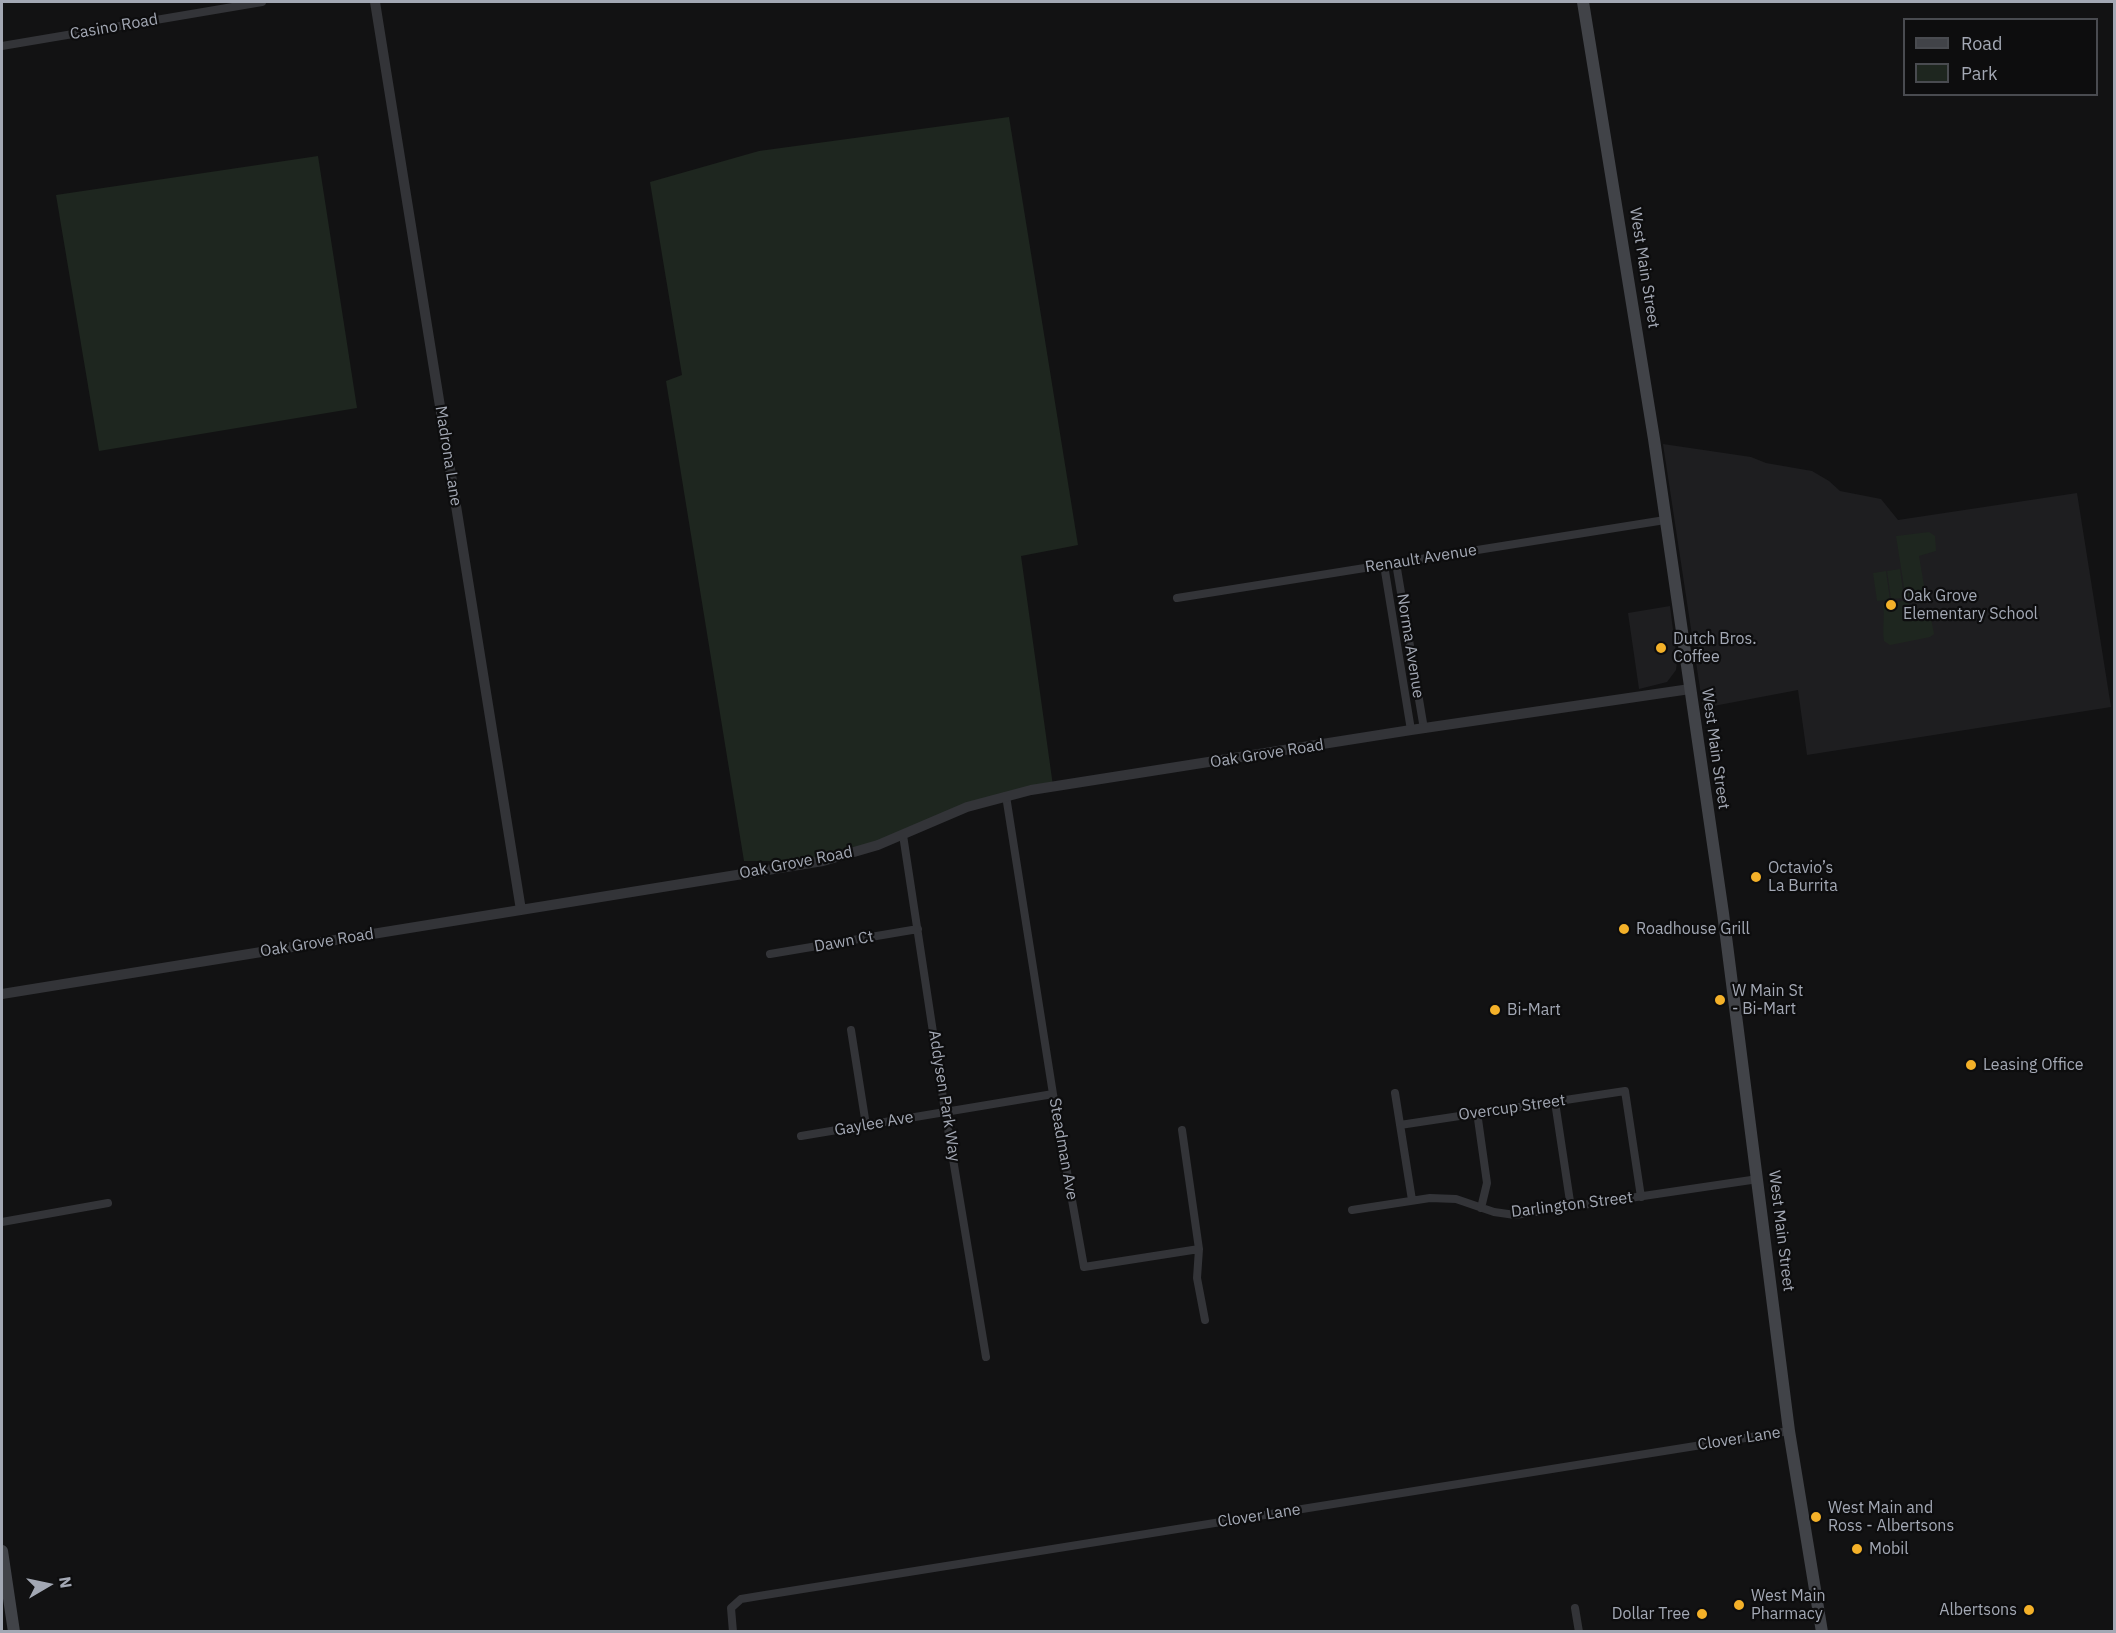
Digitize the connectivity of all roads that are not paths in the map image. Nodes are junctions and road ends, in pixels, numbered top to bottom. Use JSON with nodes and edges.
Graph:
{"nodes":[{"id":1,"x":262,"y":2,"type":"edge"},
{"id":2,"x":375,"y":2,"type":"edge"},
{"id":3,"x":1583,"y":2,"type":"edge"},
{"id":4,"x":2,"y":46,"type":"edge"},
{"id":5,"x":1665,"y":520,"type":"junction"},
{"id":6,"x":1396,"y":563,"type":"junction"},
{"id":7,"x":1383,"y":565,"type":"junction"},
{"id":8,"x":1177,"y":598,"type":"dead end"},
{"id":9,"x":1690,"y":689,"type":"junction"},
{"id":10,"x":1424,"y":729,"type":"junction"},
{"id":11,"x":1411,"y":730,"type":"junction"},
{"id":12,"x":1006,"y":796,"type":"junction"},
{"id":13,"x":903,"y":835,"type":"junction"},
{"id":14,"x":521,"y":910,"type":"junction"},
{"id":15,"x":918,"y":929,"type":"junction"},
{"id":16,"x":770,"y":954,"type":"dead end"},
{"id":17,"x":2,"y":994,"type":"edge"},
{"id":18,"x":851,"y":1030,"type":"dead end"},
{"id":19,"x":1395,"y":1093,"type":"dead end"},
{"id":20,"x":1053,"y":1094,"type":"junction"},
{"id":21,"x":1555,"y":1102,"type":"junction"},
{"id":22,"x":945,"y":1111,"type":"junction"},
{"id":23,"x":1477,"y":1112,"type":"junction"},
{"id":24,"x":866,"y":1125,"type":"junction"},
{"id":25,"x":1400,"y":1125,"type":"junction"},
{"id":26,"x":1182,"y":1130,"type":"dead end"},
{"id":27,"x":801,"y":1136,"type":"dead end"},
{"id":28,"x":1758,"y":1179,"type":"junction"},
{"id":29,"x":1641,"y":1197,"type":"junction"},
{"id":30,"x":1412,"y":1200,"type":"junction"},
{"id":31,"x":108,"y":1203,"type":"dead end"},
{"id":32,"x":1481,"y":1208,"type":"junction"},
{"id":33,"x":1571,"y":1208,"type":"junction"},
{"id":34,"x":1352,"y":1210,"type":"dead end"},
{"id":35,"x":2,"y":1222,"type":"edge"},
{"id":36,"x":1199,"y":1250,"type":"junction"},
{"id":37,"x":1205,"y":1320,"type":"dead end"},
{"id":38,"x":987,"y":1357,"type":"dead end"},
{"id":39,"x":1790,"y":1431,"type":"junction"},
{"id":40,"x":2,"y":1551,"type":"edge"},
{"id":41,"x":1575,"y":1608,"type":"dead end"},
{"id":42,"x":14,"y":1632,"type":"edge"},
{"id":43,"x":733,"y":1632,"type":"edge"},
{"id":44,"x":1579,"y":1632,"type":"edge"},
{"id":45,"x":1822,"y":1632,"type":"edge"}],
"edges":[{"from":1,"to":4,"type":"street","name":"Casino Road"},
{"from":2,"to":14,"type":"street","name":"Madrona Lane"},
{"from":3,"to":5,"type":"main road","name":"West Main Street"},
{"from":5,"to":6,"type":"street","name":"Renault Avenue"},
{"from":5,"to":9,"type":"main road","name":"West Main Street"},
{"from":6,"to":7,"type":"street","name":"Renault Avenue"},
{"from":6,"to":10,"type":"street","name":"Norma Avenue"},
{"from":7,"to":8,"type":"street","name":"Renault Avenue"},
{"from":7,"to":11,"type":"street","name":"Norma Avenue"},
{"from":9,"to":10,"type":"street","name":"Oak Grove Road"},
{"from":9,"to":28,"type":"main road","name":"West Main Street"},
{"from":10,"to":11,"type":"street","name":"Oak Grove Road"},
{"from":11,"to":12,"type":"street","name":"Oak Grove Road"},
{"from":12,"to":13,"type":"street","name":"Oak Grove Road"},
{"from":12,"to":20,"type":"street","name":"Steadman Ave"},
{"from":13,"to":14,"type":"street","name":"Oak Grove Road"},
{"from":13,"to":15,"type":"street","name":"Addysen Park Way"},
{"from":14,"to":17,"type":"street","name":"Oak Grove Road"},
{"from":15,"to":16,"type":"street","name":"Dawn Ct"},
{"from":15,"to":22,"type":"street","name":"Addysen Park Way"},
{"from":18,"to":24,"type":"street"},
{"from":19,"to":25,"type":"street"},
{"from":20,"to":22,"type":"street","name":"Gaylee Ave"},
{"from":20,"to":36,"type":"street","name":"Steadman Ave"},
{"from":21,"to":23,"type":"street","name":"Overcup Street"},
{"from":21,"to":29,"type":"street","name":"Overcup Street"},
{"from":21,"to":33,"type":"street"},
{"from":22,"to":24,"type":"street","name":"Gaylee Ave"},
{"from":22,"to":38,"type":"street","name":"Addysen Park Way"},
{"from":23,"to":25,"type":"street","name":"Overcup Street"},
{"from":23,"to":32,"type":"street"},
{"from":24,"to":27,"type":"street","name":"Gaylee Ave"},
{"from":25,"to":30,"type":"street"},
{"from":26,"to":36,"type":"street"},
{"from":28,"to":29,"type":"street","name":"Darlington Street"},
{"from":28,"to":39,"type":"main road","name":"West Main Street"},
{"from":29,"to":33,"type":"street","name":"Darlington Street"},
{"from":30,"to":32,"type":"street","name":"Darlington Street"},
{"from":30,"to":34,"type":"street","name":"Darlington Street"},
{"from":31,"to":35,"type":"street"},
{"from":32,"to":33,"type":"street","name":"Darlington Street"},
{"from":36,"to":37,"type":"street"},
{"from":39,"to":43,"type":"street","name":"Clover Lane"},
{"from":39,"to":45,"type":"main road"},
{"from":40,"to":42,"type":"main road"},
{"from":41,"to":44,"type":"street"}]}
